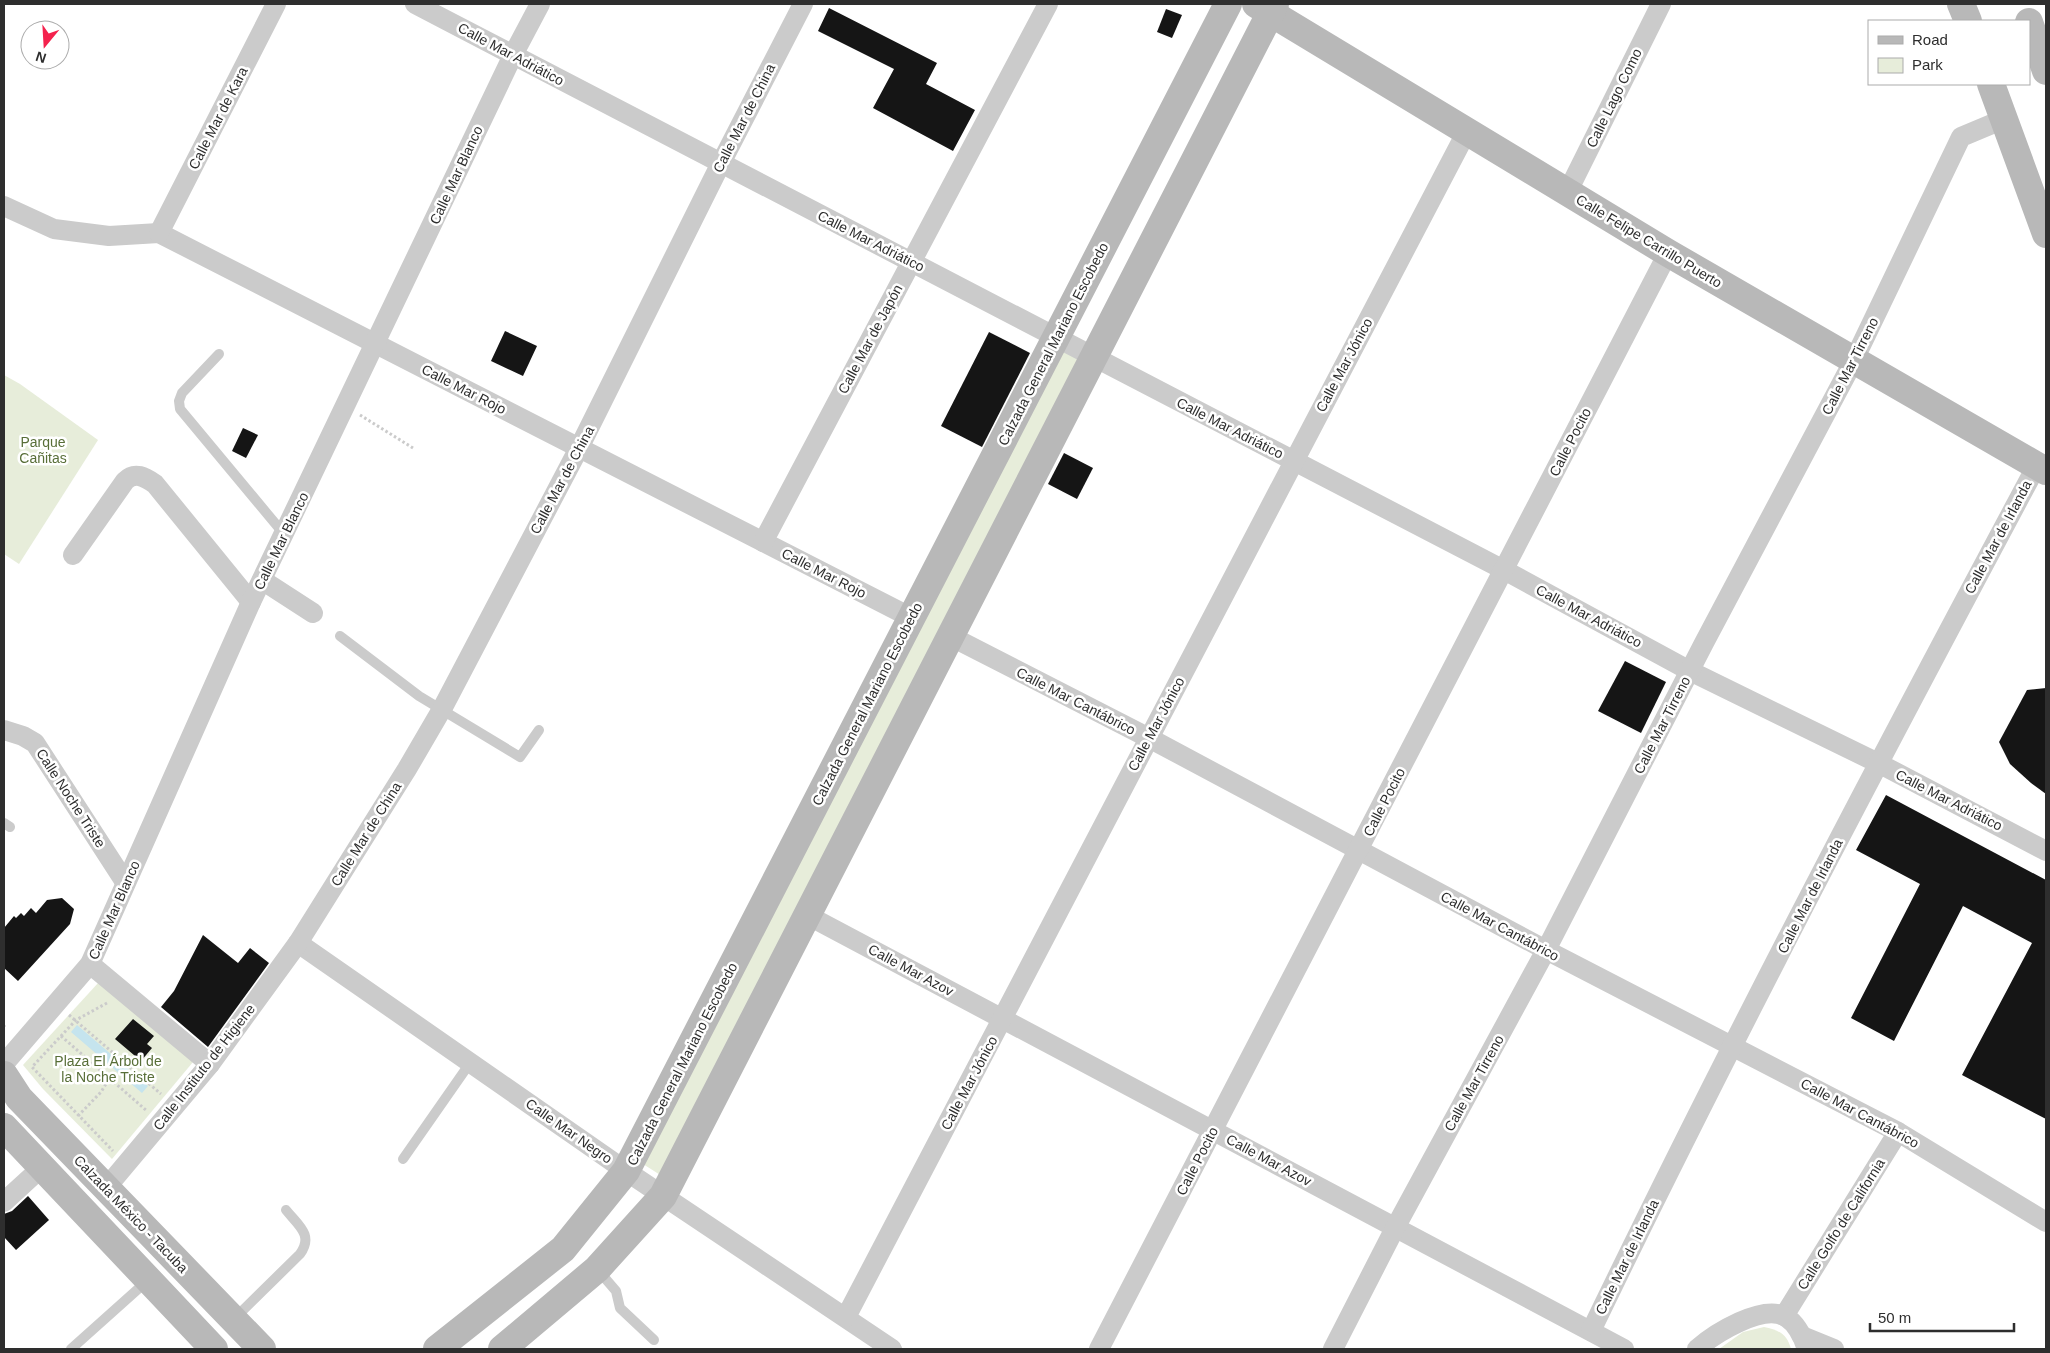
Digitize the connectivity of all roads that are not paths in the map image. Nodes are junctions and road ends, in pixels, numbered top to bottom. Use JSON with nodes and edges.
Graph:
{"nodes":[{"id":1,"x":276,"y":4,"type":"edge"},
{"id":2,"x":415,"y":4,"type":"edge"},
{"id":3,"x":540,"y":4,"type":"edge"},
{"id":4,"x":803,"y":4,"type":"edge"},
{"id":5,"x":1048,"y":4,"type":"edge"},
{"id":6,"x":1228,"y":4,"type":"edge"},
{"id":7,"x":1661,"y":4,"type":"edge"},
{"id":8,"x":1961,"y":4,"type":"edge"},
{"id":9,"x":2022,"y":4,"type":"edge"},
{"id":10,"x":1267,"y":7,"type":"edge"},
{"id":11,"x":1968,"y":20,"type":"edge"},
{"id":12,"x":2027,"y":20,"type":"edge"},
{"id":13,"x":2030,"y":27,"type":"edge"},
{"id":14,"x":513,"y":55,"type":"junction"},
{"id":15,"x":2046,"y":71,"type":"edge"},
{"id":16,"x":1991,"y":85,"type":"edge"},
{"id":17,"x":2004,"y":119,"type":"junction"},
{"id":18,"x":1467,"y":132,"type":"junction"},
{"id":19,"x":721,"y":163,"type":"junction"},
{"id":20,"x":1567,"y":193,"type":"junction"},
{"id":21,"x":4,"y":206,"type":"edge"},
{"id":22,"x":159,"y":233,"type":"junction"},
{"id":23,"x":2046,"y":234,"type":"edge"},
{"id":24,"x":1668,"y":254,"type":"junction"},
{"id":25,"x":911,"y":262,"type":"junction"},
{"id":26,"x":1056,"y":338,"type":"junction"},
{"id":27,"x":376,"y":344,"type":"junction"},
{"id":28,"x":219,"y":354,"type":"dead end"},
{"id":29,"x":1094,"y":358,"type":"junction"},
{"id":30,"x":1854,"y":360,"type":"junction"},
{"id":31,"x":579,"y":448,"type":"junction"},
{"id":32,"x":1294,"y":461,"type":"junction"},
{"id":33,"x":2041,"y":468,"type":"edge"},
{"id":34,"x":284,"y":534,"type":"junction"},
{"id":35,"x":763,"y":542,"type":"junction"},
{"id":36,"x":73,"y":555,"type":"dead end"},
{"id":37,"x":1504,"y":570,"type":"junction"},
{"id":38,"x":262,"y":580,"type":"junction"},
{"id":39,"x":251,"y":602,"type":"junction"},
{"id":40,"x":313,"y":612,"type":"dead end"},
{"id":41,"x":912,"y":618,"type":"junction"},
{"id":42,"x":340,"y":636,"type":"dead end"},
{"id":43,"x":950,"y":636,"type":"junction"},
{"id":44,"x":1690,"y":671,"type":"junction"},
{"id":45,"x":442,"y":709,"type":"junction"},
{"id":46,"x":4,"y":730,"type":"edge"},
{"id":47,"x":539,"y":730,"type":"dead end"},
{"id":48,"x":1149,"y":738,"type":"junction"},
{"id":49,"x":1878,"y":763,"type":"junction"},
{"id":50,"x":1358,"y":851,"type":"junction"},
{"id":51,"x":2046,"y":851,"type":"edge"},
{"id":52,"x":125,"y":882,"type":"junction"},
{"id":53,"x":807,"y":915,"type":"junction"},
{"id":54,"x":298,"y":943,"type":"junction"},
{"id":55,"x":1546,"y":950,"type":"junction"},
{"id":56,"x":90,"y":964,"type":"junction"},
{"id":57,"x":1002,"y":1018,"type":"junction"},
{"id":58,"x":1733,"y":1045,"type":"junction"},
{"id":59,"x":470,"y":1063,"type":"junction"},
{"id":60,"x":4,"y":1064,"type":"edge"},
{"id":61,"x":210,"y":1064,"type":"junction"},
{"id":62,"x":4,"y":1075,"type":"edge"},
{"id":63,"x":4,"y":1127,"type":"edge"},
{"id":64,"x":1213,"y":1130,"type":"junction"},
{"id":65,"x":1898,"y":1132,"type":"junction"},
{"id":66,"x":403,"y":1159,"type":"dead end"},
{"id":67,"x":41,"y":1168,"type":"junction"},
{"id":68,"x":626,"y":1171,"type":"junction"},
{"id":69,"x":106,"y":1188,"type":"junction"},
{"id":70,"x":663,"y":1196,"type":"junction"},
{"id":71,"x":4,"y":1202,"type":"edge"},
{"id":72,"x":286,"y":1210,"type":"dead end"},
{"id":73,"x":2046,"y":1222,"type":"edge"},
{"id":74,"x":1395,"y":1228,"type":"junction"},
{"id":75,"x":597,"y":1269,"type":"junction"},
{"id":76,"x":148,"y":1280,"type":"junction"},
{"id":77,"x":1784,"y":1316,"type":"junction"},
{"id":78,"x":846,"y":1317,"type":"junction"},
{"id":79,"x":234,"y":1319,"type":"junction"},
{"id":80,"x":1591,"y":1331,"type":"junction"},
{"id":81,"x":654,"y":1340,"type":"dead end"},
{"id":82,"x":1805,"y":1342,"type":"edge"},
{"id":83,"x":71,"y":1349,"type":"edge"},
{"id":84,"x":214,"y":1349,"type":"edge"},
{"id":85,"x":262,"y":1349,"type":"edge"},
{"id":86,"x":437,"y":1349,"type":"edge"},
{"id":87,"x":502,"y":1349,"type":"edge"},
{"id":88,"x":892,"y":1349,"type":"edge"},
{"id":89,"x":1099,"y":1349,"type":"edge"},
{"id":90,"x":1333,"y":1349,"type":"edge"},
{"id":91,"x":1624,"y":1349,"type":"edge"},
{"id":92,"x":1697,"y":1349,"type":"edge"},
{"id":93,"x":1834,"y":1349,"type":"edge"}],
"edges":[{"from":1,"to":22,"type":"street","name":"Calle Mar de Kara"},
{"from":2,"to":14,"type":"street","name":"Calle Mar Adriático"},
{"from":3,"to":14,"type":"street","name":"Calle Mar Blanco"},
{"from":4,"to":19,"type":"street","name":"Calle Mar de China"},
{"from":5,"to":25,"type":"street","name":"Calle Mar de Japón"},
{"from":6,"to":26,"type":"main road","name":"Calzada General Mariano Escobedo"},
{"from":7,"to":20,"type":"street","name":"Calle Lago Como"},
{"from":8,"to":11,"type":"main road"},
{"from":9,"to":12,"type":"main road"},
{"from":10,"to":18,"type":"main road","name":"Calle Felipe Carrillo Puerto"},
{"from":10,"to":29,"type":"main road"},
{"from":13,"to":15,"type":"main road"},
{"from":14,"to":19,"type":"street","name":"Calle Mar Adriático"},
{"from":14,"to":27,"type":"street","name":"Calle Mar Blanco"},
{"from":16,"to":17,"type":"main road"},
{"from":17,"to":23,"type":"main road"},
{"from":17,"to":30,"type":"street","name":"Calle Mar Tirreno"},
{"from":18,"to":20,"type":"main road","name":"Calle Felipe Carrillo Puerto"},
{"from":18,"to":32,"type":"street","name":"Calle Mar Jónico"},
{"from":19,"to":25,"type":"street","name":"Calle Mar Adriático"},
{"from":19,"to":31,"type":"street","name":"Calle Mar de China"},
{"from":20,"to":24,"type":"main road","name":"Calle Felipe Carrillo Puerto"},
{"from":21,"to":22,"type":"street"},
{"from":22,"to":27,"type":"street","name":"Calle Mar Rojo"},
{"from":24,"to":30,"type":"main road","name":"Calle Felipe Carrillo Puerto"},
{"from":24,"to":37,"type":"street","name":"Calle Pocito"},
{"from":25,"to":26,"type":"street","name":"Calle Mar Adriático"},
{"from":25,"to":35,"type":"street","name":"Calle Mar de Japón"},
{"from":26,"to":29,"type":"street","name":"Calle Mar Adriático"},
{"from":26,"to":41,"type":"main road","name":"Calzada General Mariano Escobedo"},
{"from":27,"to":31,"type":"street","name":"Calle Mar Rojo"},
{"from":27,"to":34,"type":"street","name":"Calle Mar Blanco"},
{"from":28,"to":34,"type":"lane"},
{"from":29,"to":32,"type":"street","name":"Calle Mar Adriático"},
{"from":29,"to":43,"type":"main road"},
{"from":30,"to":33,"type":"main road","name":"Calle Felipe Carrillo Puerto"},
{"from":30,"to":44,"type":"street","name":"Calle Mar Tirreno"},
{"from":31,"to":35,"type":"street","name":"Calle Mar Rojo"},
{"from":31,"to":45,"type":"street","name":"Calle Mar de China"},
{"from":32,"to":37,"type":"street","name":"Calle Mar Adriático"},
{"from":32,"to":48,"type":"street","name":"Calle Mar Jónico"},
{"from":33,"to":49,"type":"street","name":"Calle Mar de Irlanda"},
{"from":34,"to":38,"type":"street","name":"Calle Mar Blanco"},
{"from":35,"to":41,"type":"street","name":"Calle Mar Rojo"},
{"from":36,"to":39,"type":"street"},
{"from":37,"to":44,"type":"street","name":"Calle Mar Adriático"},
{"from":37,"to":50,"type":"street","name":"Calle Pocito"},
{"from":38,"to":39,"type":"street","name":"Calle Mar Blanco"},
{"from":38,"to":40,"type":"street"},
{"from":39,"to":52,"type":"street","name":"Calle Mar Blanco"},
{"from":41,"to":68,"type":"main road","name":"Calzada General Mariano Escobedo"},
{"from":42,"to":45,"type":"lane"},
{"from":43,"to":48,"type":"street","name":"Calle Mar Cantábrico"},
{"from":43,"to":53,"type":"main road"},
{"from":44,"to":49,"type":"street","name":"Calle Mar Adriático"},
{"from":44,"to":55,"type":"street","name":"Calle Mar Tirreno"},
{"from":45,"to":47,"type":"lane"},
{"from":45,"to":54,"type":"street","name":"Calle Mar de China"},
{"from":46,"to":52,"type":"street","name":"Calle Noche Triste"},
{"from":48,"to":50,"type":"street","name":"Calle Mar Cantábrico"},
{"from":48,"to":57,"type":"street","name":"Calle Mar Jónico"},
{"from":49,"to":51,"type":"street","name":"Calle Mar Adriático"},
{"from":49,"to":58,"type":"street","name":"Calle Mar de Irlanda"},
{"from":50,"to":55,"type":"street","name":"Calle Mar Cantábrico"},
{"from":50,"to":64,"type":"street","name":"Calle Pocito"},
{"from":52,"to":56,"type":"street","name":"Calle Mar Blanco"},
{"from":53,"to":57,"type":"street","name":"Calle Mar Azov"},
{"from":53,"to":70,"type":"main road"},
{"from":54,"to":59,"type":"street","name":"Calle Mar Negro"},
{"from":54,"to":61,"type":"street","name":"Calle Instituto de Higiene"},
{"from":55,"to":58,"type":"street","name":"Calle Mar Cantábrico"},
{"from":55,"to":74,"type":"street","name":"Calle Mar Tirreno"},
{"from":56,"to":60,"type":"street","name":"Calle Mar Blanco"},
{"from":56,"to":61,"type":"street"},
{"from":57,"to":64,"type":"street","name":"Calle Mar Azov"},
{"from":57,"to":78,"type":"street","name":"Calle Mar Jónico"},
{"from":58,"to":65,"type":"street","name":"Calle Mar Cantábrico"},
{"from":58,"to":80,"type":"street","name":"Calle Mar de Irlanda"},
{"from":59,"to":66,"type":"lane"},
{"from":59,"to":68,"type":"street","name":"Calle Mar Negro"},
{"from":61,"to":69,"type":"street","name":"Calle Instituto de Higiene"},
{"from":62,"to":69,"type":"main road","name":"Calzada México - Tacuba"},
{"from":63,"to":67,"type":"main road"},
{"from":64,"to":74,"type":"street","name":"Calle Mar Azov"},
{"from":64,"to":89,"type":"street","name":"Calle Pocito"},
{"from":65,"to":73,"type":"street","name":"Calle Mar Cantábrico"},
{"from":65,"to":77,"type":"street","name":"Calle Golfo de California"},
{"from":67,"to":71,"type":"street"},
{"from":67,"to":76,"type":"main road"},
{"from":68,"to":70,"type":"street","name":"Calle Mar Negro"},
{"from":68,"to":86,"type":"main road","name":"Calzada General Mariano Escobedo"},
{"from":69,"to":79,"type":"main road","name":"Calzada México - Tacuba"},
{"from":70,"to":75,"type":"main road"},
{"from":70,"to":78,"type":"street","name":"Calle Mar Negro"},
{"from":72,"to":79,"type":"lane"},
{"from":74,"to":80,"type":"street","name":"Calle Mar Azov"},
{"from":74,"to":90,"type":"street","name":"Calle Mar Tirreno"},
{"from":75,"to":81,"type":"lane"},
{"from":75,"to":87,"type":"main road"},
{"from":76,"to":83,"type":"lane"},
{"from":76,"to":84,"type":"main road"},
{"from":77,"to":82,"type":"street"},
{"from":77,"to":92,"type":"street"},
{"from":78,"to":88,"type":"street","name":"Calle Mar Negro"},
{"from":79,"to":85,"type":"main road","name":"Calzada México - Tacuba"},
{"from":80,"to":91,"type":"street","name":"Calle Mar Azov"},
{"from":82,"to":93,"type":"street"}]}
